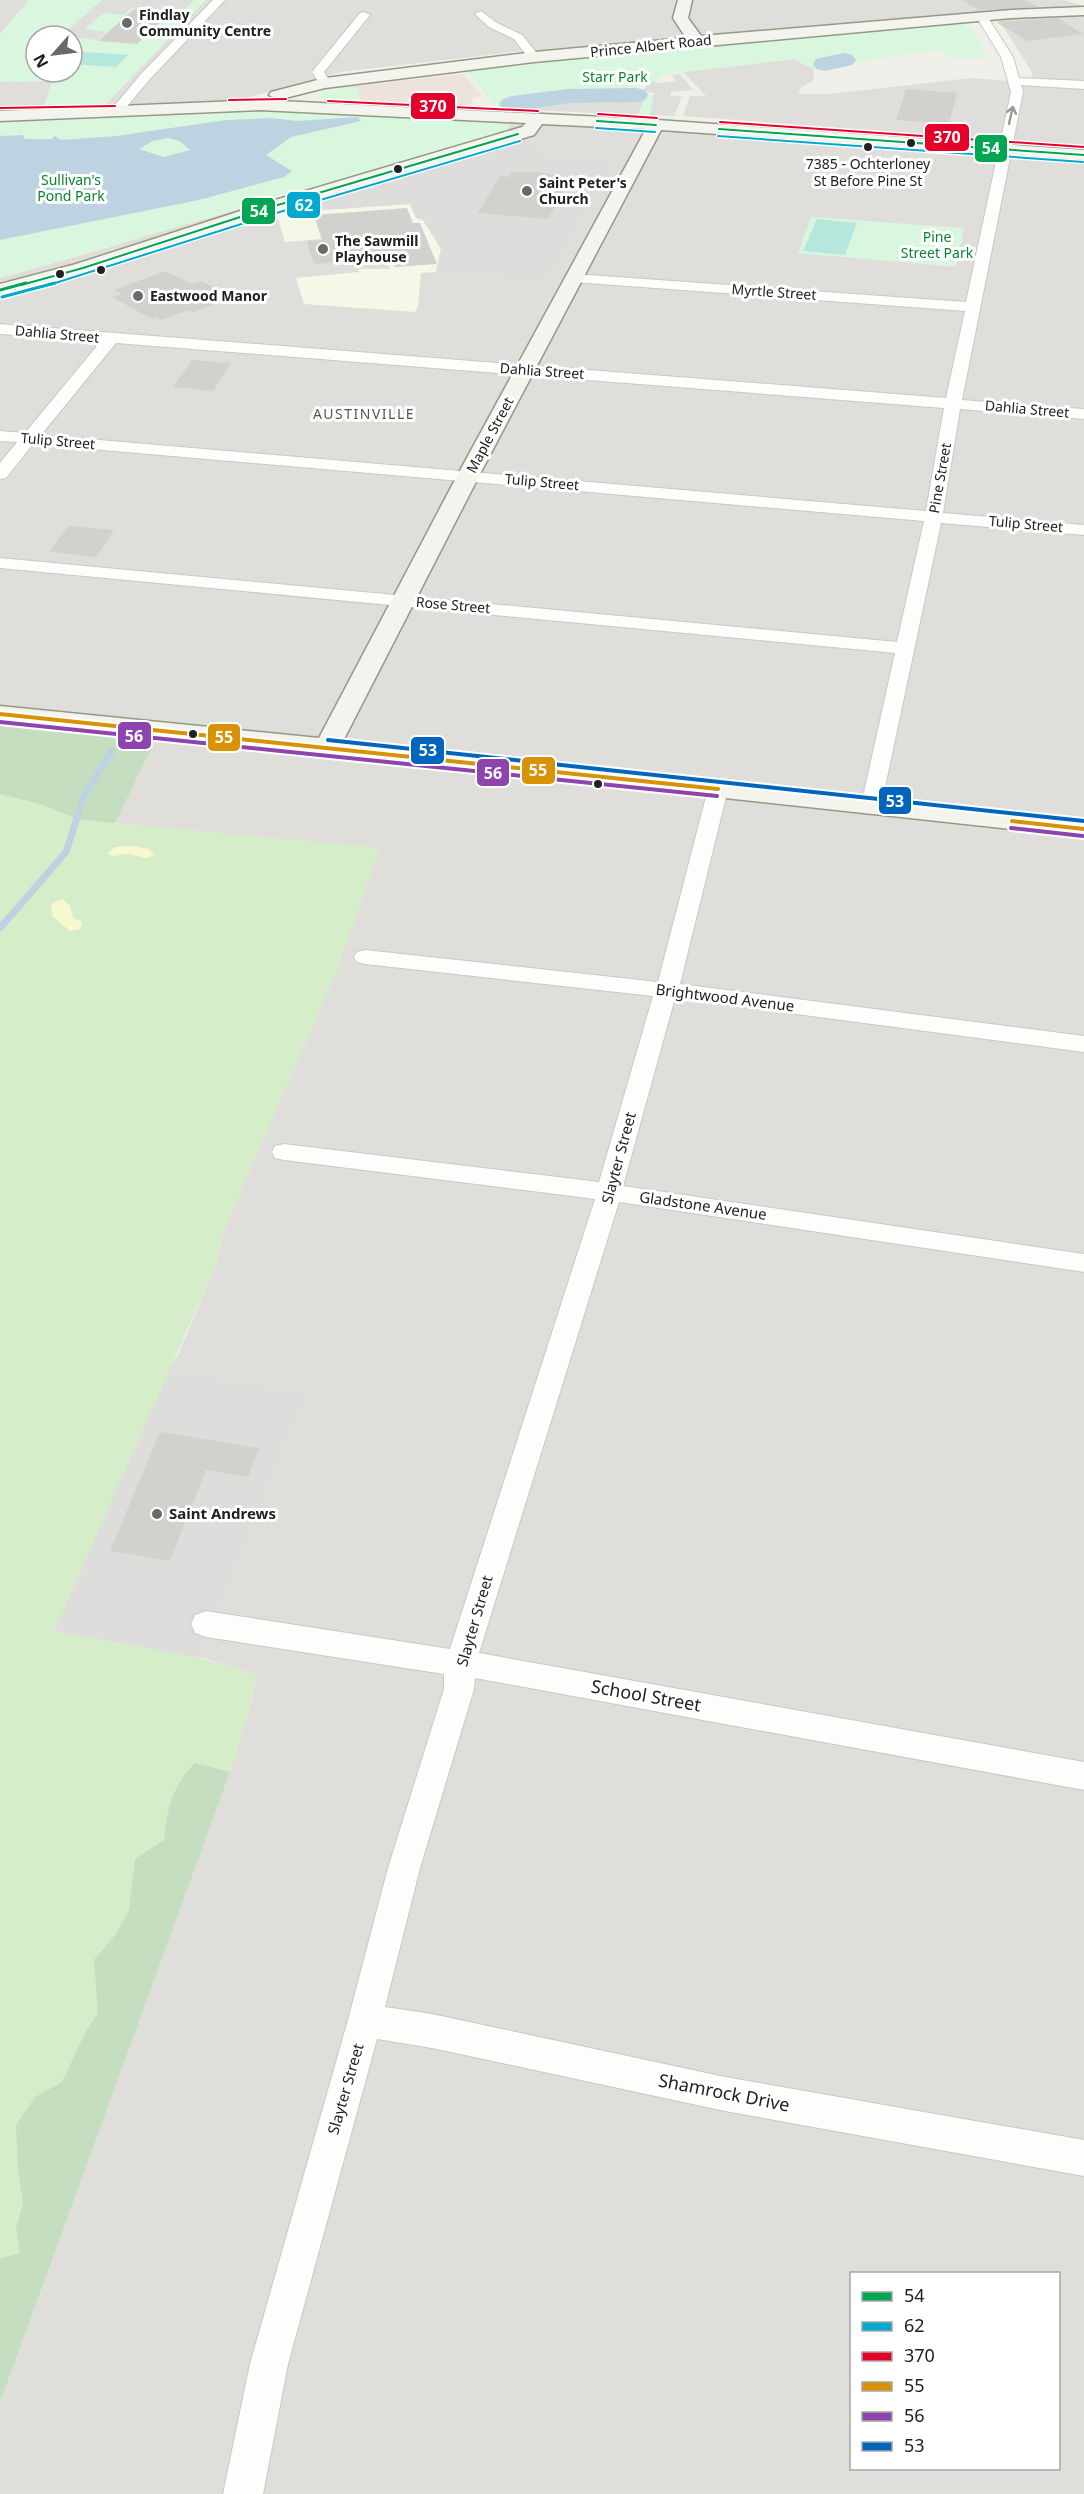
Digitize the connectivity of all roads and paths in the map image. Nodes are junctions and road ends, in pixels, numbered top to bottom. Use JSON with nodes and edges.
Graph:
{"nodes":[{"id":1,"x":219,"y":0,"type":"edge"},
{"id":2,"x":685,"y":0,"type":"edge"},
{"id":3,"x":1065,"y":0,"type":"edge"},
{"id":4,"x":1079,"y":0,"type":"edge"},
{"id":5,"x":1084,"y":2,"type":"edge"},
{"id":6,"x":1084,"y":11,"type":"edge"},
{"id":7,"x":1053,"y":12,"type":"junction"},
{"id":8,"x":481,"y":14,"type":"dead end"},
{"id":9,"x":364,"y":15,"type":"dead end"},
{"id":10,"x":987,"y":18,"type":"junction"},
{"id":11,"x":1084,"y":18,"type":"edge"},
{"id":12,"x":697,"y":41,"type":"junction"},
{"id":13,"x":534,"y":57,"type":"junction"},
{"id":14,"x":1015,"y":81,"type":"junction"},
{"id":15,"x":318,"y":85,"type":"junction"},
{"id":16,"x":1084,"y":85,"type":"edge"},
{"id":17,"x":307,"y":106,"type":"junction"},
{"id":18,"x":229,"y":107,"type":"junction"},
{"id":19,"x":115,"y":113,"type":"junction"},
{"id":20,"x":0,"y":116,"type":"edge"},
{"id":21,"x":538,"y":118,"type":"junction"},
{"id":22,"x":656,"y":125,"type":"junction"},
{"id":23,"x":1005,"y":149,"type":"junction"},
{"id":24,"x":1084,"y":155,"type":"edge"},
{"id":25,"x":574,"y":278,"type":"junction"},
{"id":26,"x":0,"y":290,"type":"edge"},
{"id":27,"x":973,"y":307,"type":"junction"},
{"id":28,"x":0,"y":329,"type":"edge"},
{"id":29,"x":112,"y":338,"type":"junction"},
{"id":30,"x":524,"y":370,"type":"junction"},
{"id":31,"x":954,"y":403,"type":"junction"},
{"id":32,"x":1084,"y":414,"type":"edge"},
{"id":33,"x":0,"y":436,"type":"edge"},
{"id":34,"x":30,"y":439,"type":"junction"},
{"id":35,"x":0,"y":474,"type":"edge"},
{"id":36,"x":468,"y":476,"type":"junction"},
{"id":37,"x":934,"y":516,"type":"junction"},
{"id":38,"x":1084,"y":530,"type":"edge"},
{"id":39,"x":0,"y":563,"type":"edge"},
{"id":40,"x":404,"y":600,"type":"junction"},
{"id":41,"x":906,"y":648,"type":"junction"},
{"id":42,"x":0,"y":714,"type":"edge"},
{"id":43,"x":327,"y":747,"type":"junction"},
{"id":44,"x":718,"y":789,"type":"junction"},
{"id":45,"x":871,"y":806,"type":"junction"},
{"id":46,"x":1084,"y":829,"type":"edge"},
{"id":47,"x":365,"y":957,"type":"dead end"},
{"id":48,"x":667,"y":990,"type":"junction"},
{"id":49,"x":1084,"y":1044,"type":"edge"},
{"id":50,"x":284,"y":1152,"type":"dead end"},
{"id":51,"x":610,"y":1193,"type":"junction"},
{"id":52,"x":1084,"y":1263,"type":"edge"},
{"id":53,"x":206,"y":1624,"type":"dead end"},
{"id":54,"x":460,"y":1664,"type":"junction"},
{"id":55,"x":1084,"y":1776,"type":"edge"},
{"id":56,"x":365,"y":2020,"type":"junction"},
{"id":57,"x":1084,"y":2158,"type":"edge"},
{"id":58,"x":243,"y":2494,"type":"edge"}],
"edges":[{"from":1,"to":19,"type":"street"},
{"from":2,"to":12,"type":"main road"},
{"from":3,"to":7,"type":"main road"},
{"from":4,"to":5,"type":"main road"},
{"from":6,"to":7,"type":"main road","name":"Prince Albert Road"},
{"from":7,"to":10,"type":"main road","name":"Prince Albert Road"},
{"from":8,"to":13,"type":"street"},
{"from":9,"to":15,"type":"street"},
{"from":10,"to":11,"type":"main road","name":"Prince Albert Road"},
{"from":10,"to":12,"type":"main road","name":"Prince Albert Road"},
{"from":10,"to":14,"type":"street"},
{"from":12,"to":13,"type":"main road","name":"Prince Albert Road"},
{"from":13,"to":15,"type":"main road","name":"Prince Albert Road"},
{"from":14,"to":16,"type":"street"},
{"from":23,"to":14,"type":"street","name":"Pine Street","one_way":true},
{"from":15,"to":17,"type":"main road"},
{"from":15,"to":18,"type":"main road","name":"Prince Albert Road"},
{"from":17,"to":18,"type":"main road","name":"Prince Albert Road"},
{"from":17,"to":21,"type":"main road","name":"Prince Albert Road"},
{"from":18,"to":19,"type":"main road","name":"Prince Albert Road"},
{"from":19,"to":20,"type":"main road","name":"Prince Albert Road"},
{"from":21,"to":22,"type":"main road","name":"Prince Albert Road"},
{"from":21,"to":26,"type":"main road"},
{"from":22,"to":23,"type":"main road","name":"Prince Albert Road"},
{"from":22,"to":25,"type":"main road","name":"Maple Street"},
{"from":23,"to":24,"type":"main road","name":"Prince Albert Road"},
{"from":23,"to":27,"type":"street","name":"Pine Street"},
{"from":25,"to":27,"type":"street","name":"Myrtle Street"},
{"from":25,"to":30,"type":"main road","name":"Maple Street"},
{"from":27,"to":31,"type":"street","name":"Pine Street"},
{"from":28,"to":29,"type":"street","name":"Dahlia Street"},
{"from":29,"to":30,"type":"street","name":"Dahlia Street"},
{"from":29,"to":34,"type":"street"},
{"from":30,"to":31,"type":"street","name":"Dahlia Street"},
{"from":30,"to":36,"type":"main road","name":"Maple Street"},
{"from":31,"to":32,"type":"street","name":"Dahlia Street"},
{"from":31,"to":37,"type":"street","name":"Pine Street"},
{"from":33,"to":34,"type":"street","name":"Tulip Street"},
{"from":34,"to":35,"type":"street"},
{"from":34,"to":36,"type":"street","name":"Tulip Street"},
{"from":36,"to":37,"type":"street","name":"Tulip Street"},
{"from":36,"to":40,"type":"main road","name":"Maple Street"},
{"from":37,"to":38,"type":"street","name":"Tulip Street"},
{"from":37,"to":41,"type":"street","name":"Pine Street"},
{"from":39,"to":40,"type":"street","name":"Rose Street"},
{"from":40,"to":41,"type":"street","name":"Rose Street"},
{"from":40,"to":43,"type":"main road","name":"Maple Street"},
{"from":41,"to":45,"type":"street","name":"Pine Street"},
{"from":42,"to":43,"type":"main road"},
{"from":43,"to":44,"type":"main road"},
{"from":44,"to":45,"type":"main road"},
{"from":44,"to":48,"type":"street","name":"Slayter Street"},
{"from":45,"to":46,"type":"main road"},
{"from":47,"to":48,"type":"street","name":"Brightwood Avenue"},
{"from":48,"to":49,"type":"street","name":"Brightwood Avenue"},
{"from":48,"to":51,"type":"street","name":"Slayter Street"},
{"from":50,"to":51,"type":"street","name":"Gladstone Avenue"},
{"from":51,"to":52,"type":"street","name":"Gladstone Avenue"},
{"from":51,"to":54,"type":"street","name":"Slayter Street"},
{"from":53,"to":54,"type":"street","name":"School Street"},
{"from":54,"to":55,"type":"street","name":"School Street"},
{"from":54,"to":56,"type":"street","name":"Slayter Street"},
{"from":56,"to":57,"type":"street","name":"Shamrock Drive"},
{"from":56,"to":58,"type":"street","name":"Slayter Street"}]}
